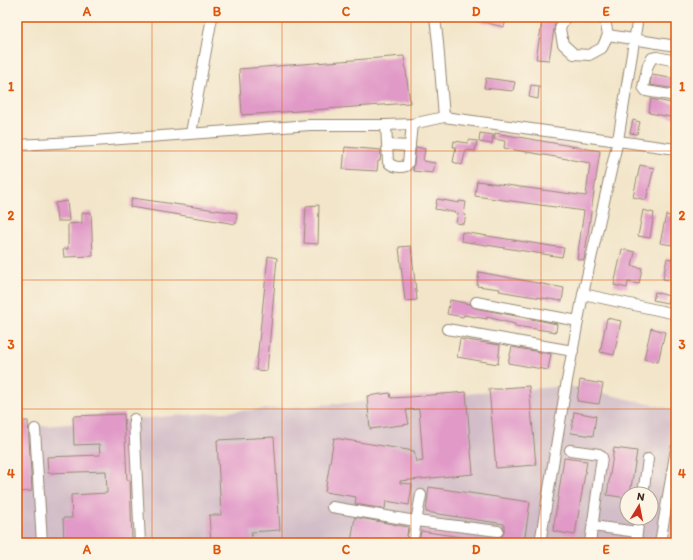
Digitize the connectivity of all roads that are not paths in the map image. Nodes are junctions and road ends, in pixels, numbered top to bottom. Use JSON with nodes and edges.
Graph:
{"nodes":[{"id":1,"x":212,"y":17,"type":"edge"},
{"id":2,"x":435,"y":17,"type":"edge"},
{"id":3,"x":565,"y":17,"type":"edge"},
{"id":4,"x":602,"y":17,"type":"edge"},
{"id":5,"x":638,"y":17,"type":"edge"},
{"id":6,"x":608,"y":35,"type":"junction"},
{"id":7,"x":635,"y":39,"type":"junction"},
{"id":8,"x":676,"y":46,"type":"edge"},
{"id":9,"x":676,"y":60,"type":"edge"},
{"id":10,"x":676,"y":96,"type":"edge"},
{"id":11,"x":444,"y":117,"type":"junction"},
{"id":12,"x":412,"y":124,"type":"junction"},
{"id":13,"x":386,"y":125,"type":"junction"},
{"id":14,"x":191,"y":134,"type":"junction"},
{"id":15,"x":618,"y":140,"type":"junction"},
{"id":16,"x":17,"y":145,"type":"edge"},
{"id":17,"x":388,"y":145,"type":"junction"},
{"id":18,"x":410,"y":146,"type":"junction"},
{"id":19,"x":676,"y":149,"type":"edge"},
{"id":20,"x":583,"y":294,"type":"junction"},
{"id":21,"x":476,"y":302,"type":"dead end"},
{"id":22,"x":676,"y":314,"type":"edge"},
{"id":23,"x":578,"y":321,"type":"junction"},
{"id":24,"x":447,"y":329,"type":"dead end"},
{"id":25,"x":573,"y":351,"type":"junction"},
{"id":26,"x":134,"y":419,"type":"dead end"},
{"id":27,"x":36,"y":429,"type":"dead end"},
{"id":28,"x":676,"y":449,"type":"edge"},
{"id":29,"x":570,"y":450,"type":"dead end"},
{"id":30,"x":648,"y":459,"type":"dead end"},
{"id":31,"x":644,"y":486,"type":"edge"},
{"id":32,"x":421,"y":494,"type":"dead end"},
{"id":33,"x":332,"y":508,"type":"dead end"},
{"id":34,"x":416,"y":521,"type":"junction"},
{"id":35,"x":593,"y":526,"type":"junction"},
{"id":36,"x":638,"y":526,"type":"edge"},
{"id":37,"x":498,"y":531,"type":"dead end"},
{"id":38,"x":637,"y":532,"type":"junction"},
{"id":39,"x":42,"y":543,"type":"edge"},
{"id":40,"x":140,"y":543,"type":"edge"},
{"id":41,"x":412,"y":543,"type":"edge"},
{"id":42,"x":540,"y":543,"type":"edge"},
{"id":43,"x":590,"y":543,"type":"edge"},
{"id":44,"x":636,"y":543,"type":"edge"},
{"id":45,"x":660,"y":543,"type":"edge"}],
"edges":[{"from":1,"to":14,"type":"street"},
{"from":2,"to":11,"type":"street"},
{"from":3,"to":6,"type":"street"},
{"from":4,"to":6,"type":"street"},
{"from":5,"to":7,"type":"street"},
{"from":6,"to":7,"type":"street"},
{"from":7,"to":8,"type":"street"},
{"from":7,"to":15,"type":"street"},
{"from":9,"to":10,"type":"street"},
{"from":11,"to":12,"type":"street"},
{"from":11,"to":15,"type":"street"},
{"from":12,"to":13,"type":"street"},
{"from":12,"to":18,"type":"street"},
{"from":13,"to":14,"type":"street"},
{"from":13,"to":17,"type":"street"},
{"from":14,"to":16,"type":"street"},
{"from":15,"to":19,"type":"street"},
{"from":15,"to":20,"type":"street"},
{"from":17,"to":18,"type":"street"},
{"from":17,"to":18,"type":"street"},
{"from":20,"to":22,"type":"street"},
{"from":20,"to":23,"type":"street"},
{"from":21,"to":23,"type":"street"},
{"from":23,"to":25,"type":"street"},
{"from":24,"to":25,"type":"street"},
{"from":25,"to":42,"type":"street"},
{"from":26,"to":40,"type":"street"},
{"from":27,"to":39,"type":"street"},
{"from":28,"to":45,"type":"street"},
{"from":29,"to":35,"type":"street"},
{"from":30,"to":31,"type":"street"},
{"from":32,"to":34,"type":"street"},
{"from":33,"to":34,"type":"street"},
{"from":34,"to":37,"type":"street"},
{"from":34,"to":41,"type":"street"},
{"from":35,"to":38,"type":"street"},
{"from":35,"to":43,"type":"street"},
{"from":36,"to":38,"type":"street"},
{"from":38,"to":44,"type":"street"}]}
